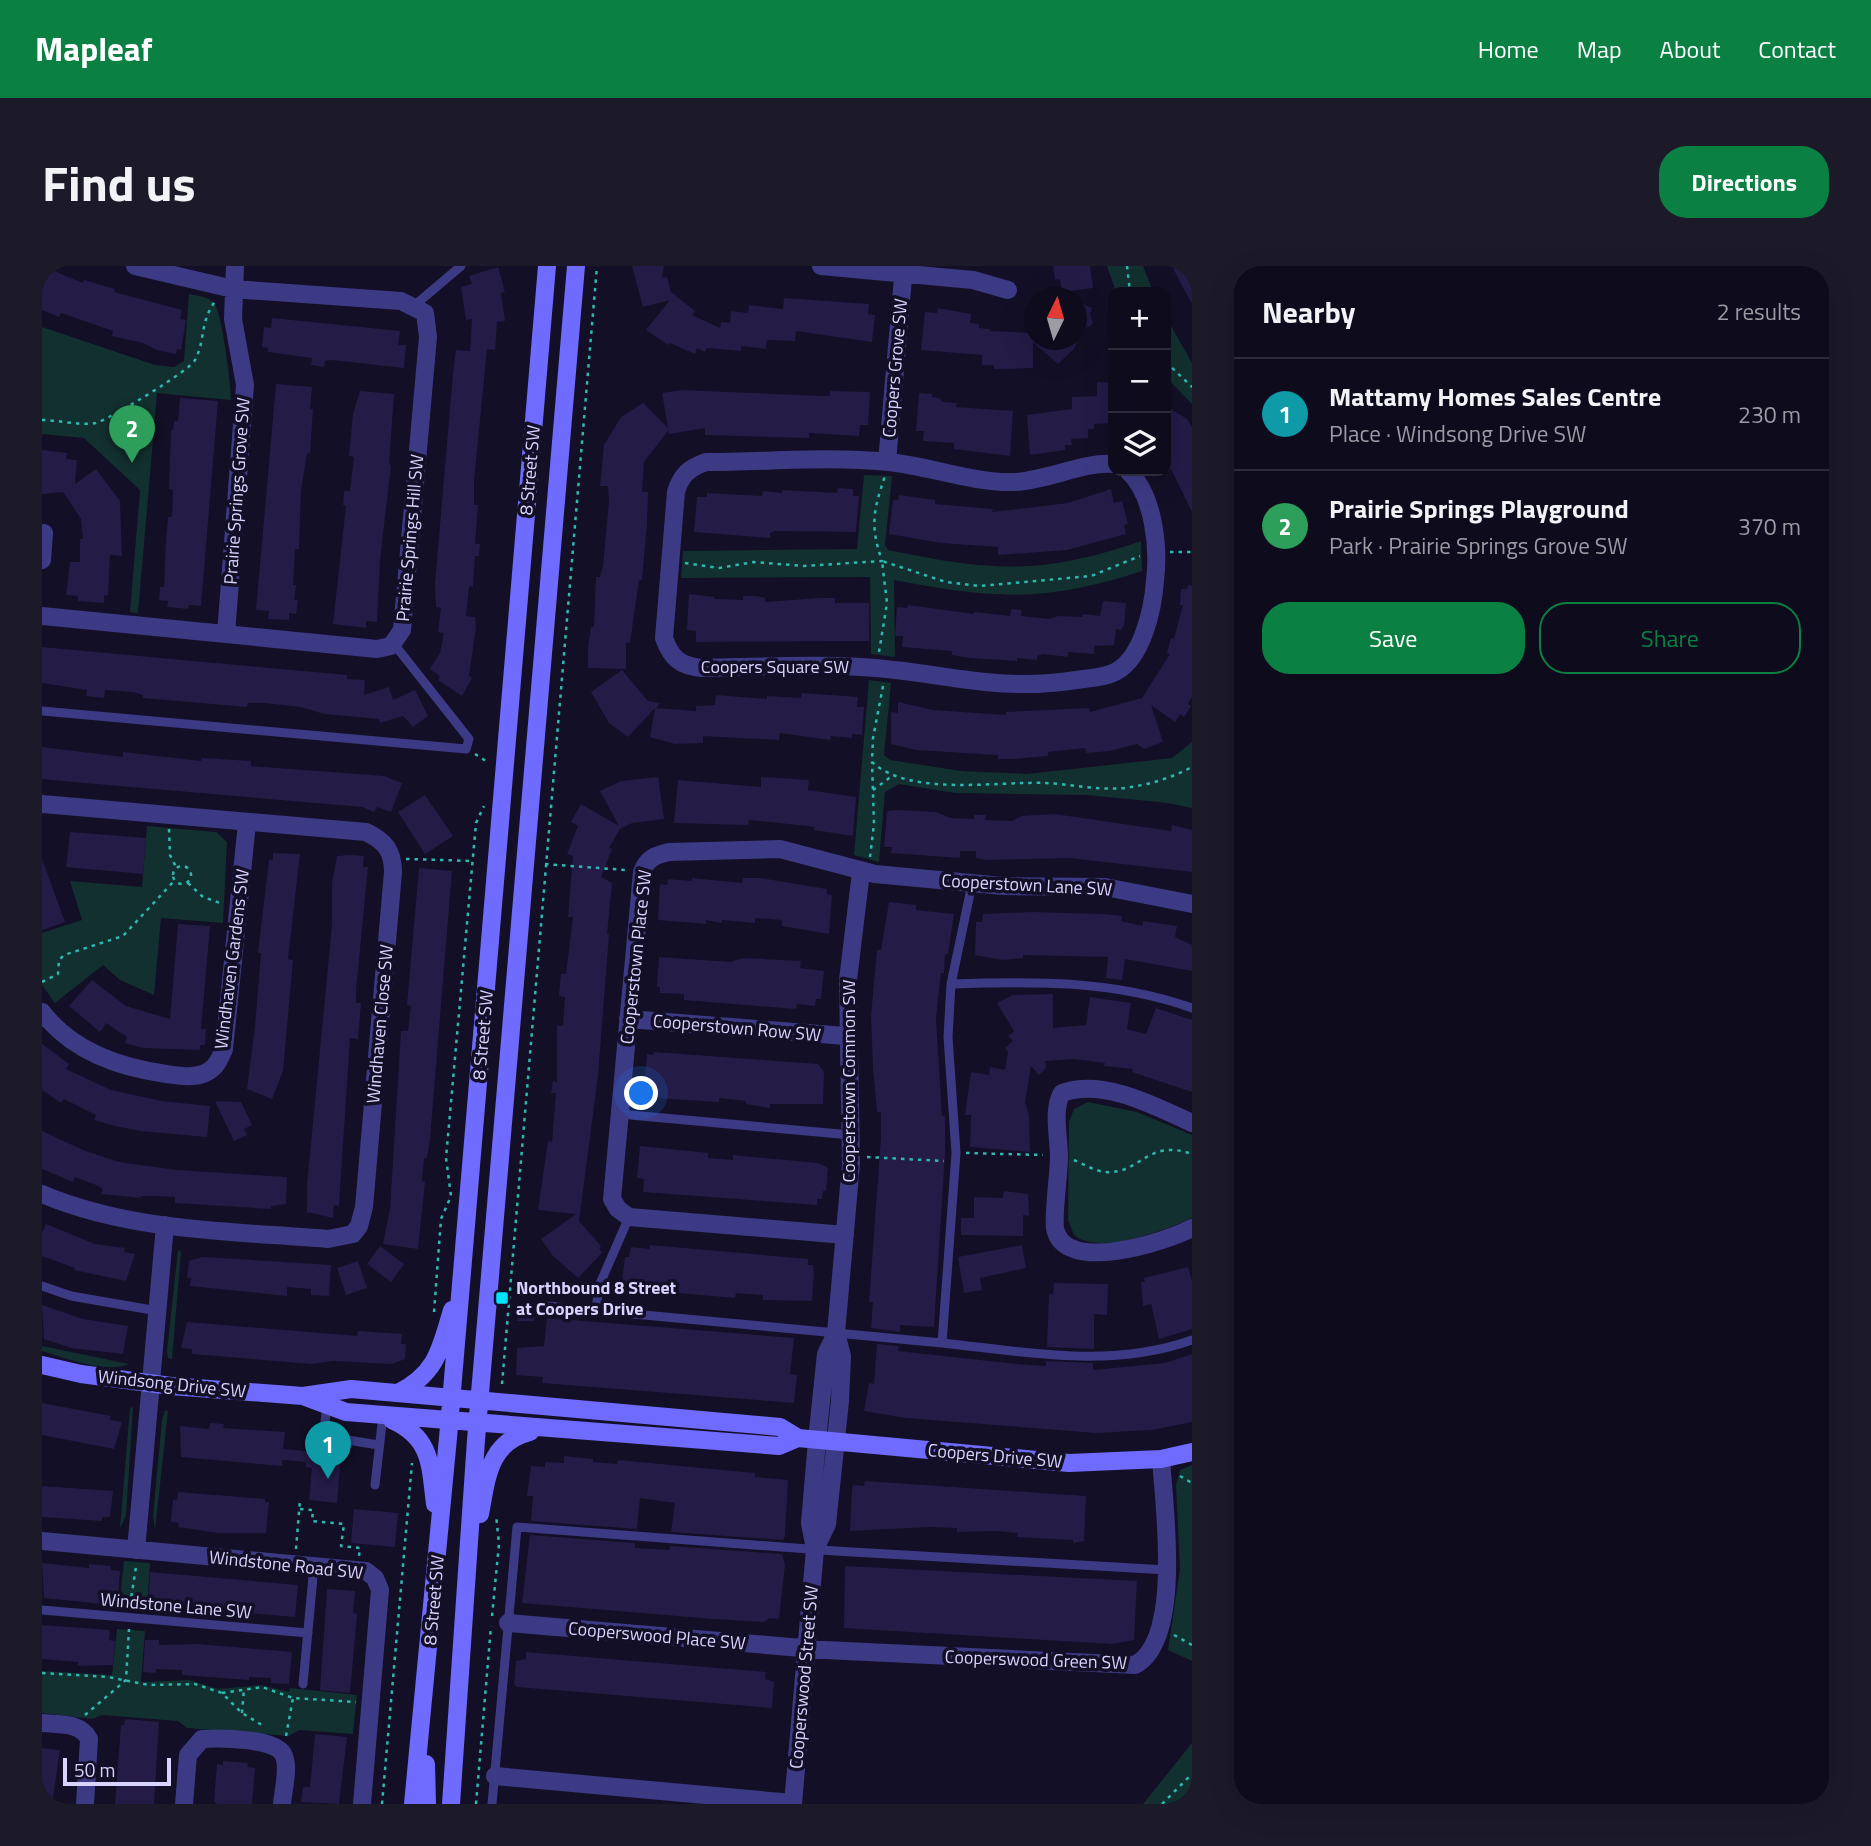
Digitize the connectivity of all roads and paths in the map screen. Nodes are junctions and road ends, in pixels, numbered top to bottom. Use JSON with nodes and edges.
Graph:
{"nodes":[{"id":1,"x":135,"y":266,"type":"edge"},
{"id":2,"x":234,"y":266,"type":"edge"},
{"id":3,"x":461,"y":266,"type":"edge"},
{"id":4,"x":547,"y":266,"type":"edge"},
{"id":5,"x":576,"y":266,"type":"edge"},
{"id":6,"x":597,"y":266,"type":"edge"},
{"id":7,"x":821,"y":266,"type":"edge"},
{"id":8,"x":1127,"y":266,"type":"edge"},
{"id":9,"x":904,"y":270,"type":"edge"},
{"id":10,"x":1129,"y":287,"type":"edge"},
{"id":11,"x":229,"y":288,"type":"junction"},
{"id":12,"x":1008,"y":290,"type":"dead end"},
{"id":13,"x":415,"y":306,"type":"junction"},
{"id":14,"x":1171,"y":367,"type":"edge"},
{"id":15,"x":1192,"y":387,"type":"edge"},
{"id":16,"x":42,"y":419,"type":"edge"},
{"id":17,"x":887,"y":462,"type":"junction"},
{"id":18,"x":1108,"y":464,"type":"edge"},
{"id":19,"x":1132,"y":476,"type":"edge"},
{"id":20,"x":44,"y":534,"type":"dead end"},
{"id":21,"x":42,"y":560,"type":"edge"},
{"id":22,"x":671,"y":561,"type":"junction"},
{"id":23,"x":42,"y":616,"type":"edge"},
{"id":24,"x":226,"y":634,"type":"junction"},
{"id":25,"x":394,"y":644,"type":"junction"},
{"id":26,"x":42,"y":711,"type":"edge"},
{"id":27,"x":466,"y":749,"type":"junction"},
{"id":28,"x":490,"y":751,"type":"dead end"},
{"id":29,"x":872,"y":762,"type":"dead end"},
{"id":30,"x":892,"y":776,"type":"dead end"},
{"id":31,"x":873,"y":790,"type":"junction"},
{"id":32,"x":42,"y":804,"type":"edge"},
{"id":33,"x":485,"y":804,"type":"dead end"},
{"id":34,"x":170,"y":816,"type":"junction"},
{"id":35,"x":247,"y":823,"type":"junction"},
{"id":36,"x":393,"y":859,"type":"junction"},
{"id":37,"x":473,"y":861,"type":"junction"},
{"id":38,"x":545,"y":864,"type":"junction"},
{"id":39,"x":176,"y":868,"type":"junction"},
{"id":40,"x":642,"y":872,"type":"junction"},
{"id":41,"x":864,"y":873,"type":"junction"},
{"id":42,"x":174,"y":881,"type":"junction"},
{"id":43,"x":188,"y":883,"type":"junction"},
{"id":44,"x":972,"y":884,"type":"junction"},
{"id":45,"x":1192,"y":904,"type":"edge"},
{"id":46,"x":238,"y":907,"type":"junction"},
{"id":47,"x":42,"y":982,"type":"edge"},
{"id":48,"x":951,"y":984,"type":"junction"},
{"id":49,"x":1192,"y":1008,"type":"edge"},
{"id":50,"x":42,"y":1012,"type":"edge"},
{"id":51,"x":628,"y":1019,"type":"junction"},
{"id":52,"x":846,"y":1036,"type":"junction"},
{"id":53,"x":619,"y":1114,"type":"junction"},
{"id":54,"x":1192,"y":1123,"type":"edge"},
{"id":55,"x":852,"y":1135,"type":"junction"},
{"id":56,"x":867,"y":1157,"type":"dead end"},
{"id":57,"x":955,"y":1161,"type":"junction"},
{"id":58,"x":42,"y":1194,"type":"edge"},
{"id":59,"x":629,"y":1217,"type":"junction"},
{"id":60,"x":165,"y":1225,"type":"junction"},
{"id":61,"x":1192,"y":1228,"type":"edge"},
{"id":62,"x":845,"y":1235,"type":"junction"},
{"id":63,"x":462,"y":1277,"type":"junction"},
{"id":64,"x":42,"y":1286,"type":"edge"},
{"id":65,"x":548,"y":1306,"type":"dead end"},
{"id":66,"x":596,"y":1310,"type":"junction"},
{"id":67,"x":158,"y":1311,"type":"junction"},
{"id":68,"x":432,"y":1322,"type":"dead end"},
{"id":69,"x":836,"y":1333,"type":"junction"},
{"id":70,"x":1192,"y":1340,"type":"edge"},
{"id":71,"x":942,"y":1343,"type":"junction"},
{"id":72,"x":42,"y":1365,"type":"edge"},
{"id":73,"x":152,"y":1384,"type":"junction"},
{"id":74,"x":502,"y":1384,"type":"dead end"},
{"id":75,"x":398,"y":1393,"type":"junction"},
{"id":76,"x":452,"y":1397,"type":"junction"},
{"id":77,"x":328,"y":1400,"type":"junction"},
{"id":78,"x":480,"y":1400,"type":"junction"},
{"id":79,"x":383,"y":1415,"type":"junction"},
{"id":80,"x":450,"y":1421,"type":"junction"},
{"id":81,"x":478,"y":1424,"type":"junction"},
{"id":82,"x":542,"y":1429,"type":"junction"},
{"id":83,"x":798,"y":1438,"type":"junction"},
{"id":84,"x":817,"y":1440,"type":"junction"},
{"id":85,"x":835,"y":1442,"type":"junction"},
{"id":86,"x":379,"y":1446,"type":"junction"},
{"id":87,"x":1192,"y":1452,"type":"edge"},
{"id":88,"x":413,"y":1457,"type":"dead end"},
{"id":89,"x":1161,"y":1459,"type":"junction"},
{"id":90,"x":1178,"y":1475,"type":"dead end"},
{"id":91,"x":1192,"y":1483,"type":"edge"},
{"id":92,"x":375,"y":1485,"type":"dead end"},
{"id":93,"x":300,"y":1500,"type":"dead end"},
{"id":94,"x":496,"y":1504,"type":"dead end"},
{"id":95,"x":300,"y":1509,"type":"junction"},
{"id":96,"x":42,"y":1541,"type":"edge"},
{"id":97,"x":439,"y":1541,"type":"junction"},
{"id":98,"x":815,"y":1549,"type":"junction"},
{"id":99,"x":137,"y":1550,"type":"junction"},
{"id":100,"x":295,"y":1564,"type":"junction"},
{"id":101,"x":314,"y":1566,"type":"junction"},
{"id":102,"x":358,"y":1570,"type":"junction"},
{"id":103,"x":1167,"y":1570,"type":"junction"},
{"id":104,"x":467,"y":1583,"type":"junction"},
{"id":105,"x":42,"y":1610,"type":"edge"},
{"id":106,"x":130,"y":1618,"type":"junction"},
{"id":107,"x":508,"y":1623,"type":"junction"},
{"id":108,"x":308,"y":1633,"type":"junction"},
{"id":109,"x":806,"y":1648,"type":"junction"},
{"id":110,"x":42,"y":1673,"type":"edge"},
{"id":111,"x":127,"y":1680,"type":"junction"},
{"id":112,"x":303,"y":1684,"type":"dead end"},
{"id":113,"x":244,"y":1689,"type":"junction"},
{"id":114,"x":222,"y":1693,"type":"junction"},
{"id":115,"x":293,"y":1698,"type":"junction"},
{"id":116,"x":371,"y":1702,"type":"junction"},
{"id":117,"x":391,"y":1704,"type":"junction"},
{"id":118,"x":424,"y":1705,"type":"junction"},
{"id":119,"x":242,"y":1713,"type":"junction"},
{"id":120,"x":42,"y":1723,"type":"edge"},
{"id":121,"x":78,"y":1727,"type":"junction"},
{"id":122,"x":267,"y":1727,"type":"dead end"},
{"id":123,"x":278,"y":1748,"type":"junction"},
{"id":124,"x":1192,"y":1774,"type":"edge"},
{"id":125,"x":495,"y":1776,"type":"junction"},
{"id":126,"x":85,"y":1804,"type":"edge"},
{"id":127,"x":184,"y":1804,"type":"edge"},
{"id":128,"x":282,"y":1804,"type":"edge"},
{"id":129,"x":362,"y":1804,"type":"edge"},
{"id":130,"x":382,"y":1804,"type":"edge"},
{"id":131,"x":413,"y":1804,"type":"edge"},
{"id":132,"x":428,"y":1804,"type":"edge"},
{"id":133,"x":451,"y":1804,"type":"edge"},
{"id":134,"x":476,"y":1804,"type":"edge"},
{"id":135,"x":492,"y":1804,"type":"edge"},
{"id":136,"x":793,"y":1804,"type":"edge"},
{"id":137,"x":1162,"y":1804,"type":"edge"}],
"edges":[{"from":1,"to":11,"type":"street"},
{"from":2,"to":11,"type":"street","name":"Prairie Springs Grove SW"},
{"from":3,"to":13,"type":"lane"},
{"from":4,"to":63,"type":"main road","name":"8 Street SW"},
{"from":5,"to":78,"type":"main road","name":"8 Street SW"},
{"from":6,"to":38,"type":"path"},
{"from":7,"to":9,"type":"street"},
{"from":8,"to":10,"type":"path"},
{"from":9,"to":12,"type":"street"},
{"from":9,"to":17,"type":"street","name":"Coopers Grove SW"},
{"from":11,"to":13,"type":"street"},
{"from":11,"to":16,"type":"path"},
{"from":11,"to":24,"type":"street","name":"Prairie Springs Grove SW"},
{"from":13,"to":25,"type":"street","name":"Prairie Springs Hill SW"},
{"from":14,"to":15,"type":"path"},
{"from":17,"to":18,"type":"street","name":"Coopers Square SW"},
{"from":17,"to":22,"type":"street","name":"Coopers Square SW"},
{"from":17,"to":22,"type":"path"},
{"from":19,"to":22,"type":"street","name":"Coopers Square SW"},
{"from":20,"to":21,"type":"street"},
{"from":23,"to":24,"type":"street","name":"Prairie Springs Hill SW"},
{"from":24,"to":25,"type":"street","name":"Prairie Springs Hill SW"},
{"from":25,"to":27,"type":"lane"},
{"from":26,"to":27,"type":"lane"},
{"from":27,"to":28,"type":"path"},
{"from":29,"to":31,"type":"path"},
{"from":30,"to":31,"type":"path"},
{"from":31,"to":41,"type":"path"},
{"from":32,"to":34,"type":"street"},
{"from":33,"to":37,"type":"path"},
{"from":34,"to":35,"type":"street"},
{"from":34,"to":39,"type":"path"},
{"from":35,"to":36,"type":"street"},
{"from":35,"to":46,"type":"street","name":"Windhaven Gardens SW"},
{"from":36,"to":37,"type":"path"},
{"from":36,"to":60,"type":"street","name":"Windhaven Close SW"},
{"from":37,"to":68,"type":"path"},
{"from":38,"to":40,"type":"path"},
{"from":38,"to":74,"type":"path"},
{"from":39,"to":42,"type":"path"},
{"from":39,"to":43,"type":"path"},
{"from":40,"to":41,"type":"street","name":"Cooperstown Place SW"},
{"from":40,"to":51,"type":"street","name":"Cooperstown Place SW"},
{"from":41,"to":44,"type":"street","name":"Cooperstown Lane SW"},
{"from":41,"to":52,"type":"street","name":"Cooperstown Common SW"},
{"from":42,"to":43,"type":"path"},
{"from":42,"to":47,"type":"path"},
{"from":43,"to":46,"type":"path"},
{"from":44,"to":45,"type":"street","name":"Cooperstown Lane SW"},
{"from":44,"to":48,"type":"lane"},
{"from":46,"to":50,"type":"street","name":"Windhaven Gardens SW"},
{"from":48,"to":49,"type":"lane"},
{"from":48,"to":57,"type":"lane"},
{"from":51,"to":52,"type":"street","name":"Cooperstown Row SW"},
{"from":51,"to":53,"type":"street","name":"Cooperstown Place SW"},
{"from":52,"to":55,"type":"street","name":"Cooperstown Common SW"},
{"from":53,"to":55,"type":"lane"},
{"from":53,"to":59,"type":"street","name":"Cooperstown Place SW"},
{"from":54,"to":61,"type":"street"},
{"from":55,"to":62,"type":"street","name":"Cooperstown Common SW"},
{"from":56,"to":57,"type":"path"},
{"from":57,"to":71,"type":"lane"},
{"from":58,"to":60,"type":"street","name":"Windhaven Close SW"},
{"from":59,"to":62,"type":"street"},
{"from":59,"to":66,"type":"lane"},
{"from":60,"to":67,"type":"street"},
{"from":62,"to":69,"type":"street","name":"Cooperstown Common SW"},
{"from":63,"to":75,"type":"main road"},
{"from":63,"to":76,"type":"main road","name":"8 Street SW"},
{"from":64,"to":67,"type":"lane"},
{"from":65,"to":66,"type":"lane"},
{"from":66,"to":69,"type":"lane"},
{"from":67,"to":73,"type":"street"},
{"from":69,"to":71,"type":"lane"},
{"from":69,"to":84,"type":"street","name":"Cooperstown Common SW"},
{"from":69,"to":85,"type":"street","name":"Cooperstown Common SW"},
{"from":70,"to":71,"type":"lane"},
{"from":72,"to":73,"type":"main road","name":"Windsong Drive SW"},
{"from":73,"to":77,"type":"main road","name":"Windsong Drive SW"},
{"from":73,"to":99,"type":"street"},
{"from":75,"to":76,"type":"main road","name":"Windsong Drive SW"},
{"from":75,"to":77,"type":"main road","name":"Windsong Drive SW"},
{"from":76,"to":78,"type":"main road","name":"Windsong Drive SW"},
{"from":76,"to":80,"type":"main road","name":"8 Street SW"},
{"from":77,"to":79,"type":"main road","name":"Windsong Drive SW"},
{"from":77,"to":86,"type":"lane"},
{"from":78,"to":81,"type":"main road","name":"8 Street SW"},
{"from":78,"to":83,"type":"main road","name":"Coopers Drive SW"},
{"from":79,"to":80,"type":"main road","name":"Windsong Drive SW"},
{"from":79,"to":86,"type":"lane"},
{"from":79,"to":97,"type":"main road"},
{"from":80,"to":81,"type":"main road","name":"Windsong Drive SW"},
{"from":80,"to":97,"type":"main road","name":"8 Street SW"},
{"from":81,"to":82,"type":"main road","name":"Coopers Drive SW"},
{"from":81,"to":104,"type":"main road","name":"8 Street SW"},
{"from":82,"to":83,"type":"main road","name":"Coopers Drive SW"},
{"from":82,"to":104,"type":"main road"},
{"from":83,"to":84,"type":"main road","name":"Coopers Drive SW"},
{"from":84,"to":85,"type":"main road","name":"Coopers Drive SW"},
{"from":84,"to":98,"type":"street","name":"Cooperswood Street SW"},
{"from":85,"to":89,"type":"main road","name":"Coopers Drive SW"},
{"from":85,"to":98,"type":"street","name":"Cooperswood Street SW"},
{"from":86,"to":92,"type":"lane"},
{"from":87,"to":89,"type":"main road","name":"Coopers Drive SW"},
{"from":88,"to":117,"type":"path"},
{"from":89,"to":103,"type":"street","name":"Cooperswood Green SW"},
{"from":90,"to":91,"type":"path"},
{"from":93,"to":95,"type":"path"},
{"from":94,"to":134,"type":"path"},
{"from":95,"to":100,"type":"path"},
{"from":95,"to":102,"type":"path"},
{"from":96,"to":99,"type":"street","name":"Windstone Road SW"},
{"from":97,"to":118,"type":"main road","name":"8 Street SW"},
{"from":98,"to":103,"type":"lane"},
{"from":98,"to":107,"type":"lane"},
{"from":98,"to":109,"type":"street","name":"Cooperswood Street SW"},
{"from":99,"to":100,"type":"street","name":"Windstone Road SW"},
{"from":99,"to":106,"type":"path"},
{"from":100,"to":101,"type":"street","name":"Windstone Road SW"},
{"from":101,"to":102,"type":"street","name":"Windstone Road SW"},
{"from":101,"to":108,"type":"lane"},
{"from":102,"to":116,"type":"street","name":"Windstone Road SW"},
{"from":103,"to":109,"type":"street","name":"Cooperswood Green SW"},
{"from":104,"to":133,"type":"main road","name":"8 Street SW"},
{"from":105,"to":106,"type":"lane","name":"Windstone Lane SW"},
{"from":106,"to":108,"type":"lane","name":"Windstone Lane SW"},
{"from":106,"to":111,"type":"path"},
{"from":107,"to":109,"type":"street","name":"Cooperswood Place SW"},
{"from":107,"to":125,"type":"lane"},
{"from":108,"to":112,"type":"lane"},
{"from":109,"to":136,"type":"street","name":"Cooperswood Street SW"},
{"from":110,"to":111,"type":"path"},
{"from":111,"to":114,"type":"path"},
{"from":111,"to":121,"type":"path"},
{"from":113,"to":114,"type":"path"},
{"from":113,"to":115,"type":"path"},
{"from":113,"to":119,"type":"path"},
{"from":114,"to":119,"type":"path"},
{"from":115,"to":116,"type":"path"},
{"from":115,"to":123,"type":"path"},
{"from":116,"to":117,"type":"path"},
{"from":116,"to":129,"type":"street","name":"Windstone Road SW"},
{"from":117,"to":130,"type":"path"},
{"from":118,"to":131,"type":"main road","name":"8 Street SW"},
{"from":118,"to":132,"type":"main road"},
{"from":119,"to":122,"type":"path"},
{"from":120,"to":121,"type":"street"},
{"from":121,"to":126,"type":"street"},
{"from":123,"to":127,"type":"street"},
{"from":123,"to":128,"type":"street"},
{"from":124,"to":137,"type":"path"},
{"from":125,"to":135,"type":"lane"},
{"from":125,"to":136,"type":"street"}]}
